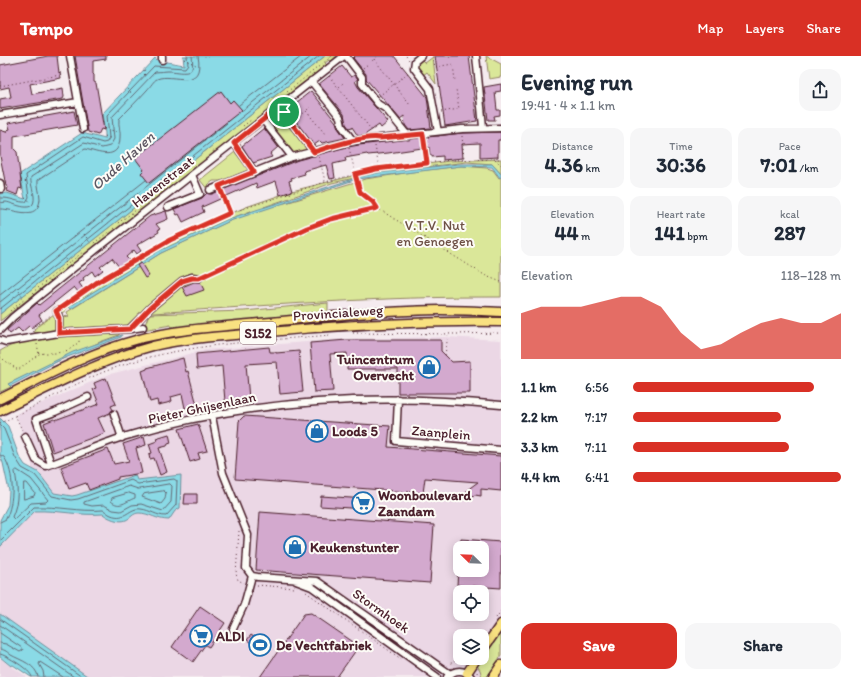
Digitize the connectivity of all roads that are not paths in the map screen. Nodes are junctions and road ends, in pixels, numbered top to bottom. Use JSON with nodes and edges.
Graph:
{"nodes":[{"id":1,"x":70,"y":56,"type":"edge"},
{"id":2,"x":345,"y":56,"type":"edge"},
{"id":3,"x":421,"y":56,"type":"edge"},
{"id":4,"x":476,"y":56,"type":"edge"},
{"id":5,"x":311,"y":81,"type":"junction"},
{"id":6,"x":78,"y":102,"type":"junction"},
{"id":7,"x":279,"y":107,"type":"junction"},
{"id":8,"x":0,"y":115,"type":"edge"},
{"id":9,"x":263,"y":120,"type":"junction"},
{"id":10,"x":483,"y":127,"type":"junction"},
{"id":11,"x":501,"y":128,"type":"edge"},
{"id":12,"x":83,"y":129,"type":"dead end"},
{"id":13,"x":438,"y":132,"type":"junction"},
{"id":14,"x":408,"y":136,"type":"junction"},
{"id":15,"x":351,"y":142,"type":"junction"},
{"id":16,"x":234,"y":143,"type":"junction"},
{"id":17,"x":316,"y":152,"type":"junction"},
{"id":18,"x":292,"y":158,"type":"junction"},
{"id":19,"x":254,"y":172,"type":"junction"},
{"id":20,"x":192,"y":175,"type":"junction"},
{"id":21,"x":210,"y":190,"type":"dead end"},
{"id":22,"x":168,"y":207,"type":"dead end"},
{"id":23,"x":199,"y":278,"type":"road end"},
{"id":24,"x":56,"y":311,"type":"road end"},
{"id":25,"x":501,"y":312,"type":"edge"},
{"id":26,"x":501,"y":322,"type":"edge"},
{"id":27,"x":143,"y":327,"type":"dead end"},
{"id":28,"x":130,"y":329,"type":"junction"},
{"id":29,"x":0,"y":330,"type":"edge"},
{"id":30,"x":59,"y":333,"type":"junction"},
{"id":31,"x":0,"y":340,"type":"edge"},
{"id":32,"x":88,"y":397,"type":"dead end"},
{"id":33,"x":0,"y":399,"type":"edge"},
{"id":34,"x":398,"y":400,"type":"junction"},
{"id":35,"x":501,"y":405,"type":"edge"},
{"id":36,"x":0,"y":411,"type":"edge"},
{"id":37,"x":114,"y":414,"type":"dead end"},
{"id":38,"x":212,"y":416,"type":"junction"},
{"id":39,"x":25,"y":436,"type":"road end"},
{"id":40,"x":122,"y":438,"type":"junction"},
{"id":41,"x":501,"y":450,"type":"edge"},
{"id":42,"x":51,"y":464,"type":"junction"},
{"id":43,"x":252,"y":576,"type":"junction"},
{"id":44,"x":295,"y":580,"type":"junction"},
{"id":45,"x":501,"y":624,"type":"edge"},
{"id":46,"x":233,"y":629,"type":"dead end"},
{"id":47,"x":489,"y":641,"type":"edge"},
{"id":48,"x":404,"y":642,"type":"junction"},
{"id":49,"x":399,"y":650,"type":"junction"},
{"id":50,"x":474,"y":665,"type":"edge"},
{"id":51,"x":501,"y":665,"type":"edge"},
{"id":52,"x":449,"y":675,"type":"edge"},
{"id":53,"x":469,"y":675,"type":"edge"},
{"id":54,"x":437,"y":677,"type":"edge"},
{"id":55,"x":493,"y":677,"type":"edge"}],
"edges":[{"from":1,"to":6,"type":"street"},
{"from":2,"to":5,"type":"street","name":"Havenstraat"},
{"from":2,"to":14,"type":"street"},
{"from":3,"to":13,"type":"street"},
{"from":4,"to":10,"type":"street"},
{"from":5,"to":7,"type":"street","name":"Havenstraat"},
{"from":5,"to":15,"type":"street"},
{"from":6,"to":8,"type":"street"},
{"from":6,"to":12,"type":"street"},
{"from":7,"to":9,"type":"street","name":"Havenstraat"},
{"from":7,"to":17,"type":"street"},
{"from":9,"to":16,"type":"street","name":"Havenstraat"},
{"from":9,"to":18,"type":"street"},
{"from":10,"to":11,"type":"street"},
{"from":10,"to":13,"type":"street"},
{"from":13,"to":14,"type":"street"},
{"from":14,"to":15,"type":"street"},
{"from":15,"to":17,"type":"street"},
{"from":16,"to":19,"type":"street"},
{"from":16,"to":20,"type":"street","name":"Havenstraat"},
{"from":17,"to":18,"type":"street"},
{"from":18,"to":19,"type":"street"},
{"from":19,"to":21,"type":"street"},
{"from":20,"to":22,"type":"street"},
{"from":20,"to":29,"type":"street","name":"Havenstraat"},
{"from":23,"to":28,"type":"street"},
{"from":24,"to":30,"type":"street"},
{"from":25,"to":33,"type":"main road","name":"Provincialeweg","number":"S152"},
{"from":26,"to":36,"type":"main road","name":"Provincialeweg","number":"S152"},
{"from":27,"to":28,"type":"street"},
{"from":28,"to":30,"type":"street"},
{"from":30,"to":31,"type":"street"},
{"from":32,"to":42,"type":"street"},
{"from":34,"to":35,"type":"street","name":"Pieter Ghijsenlaan"},
{"from":34,"to":38,"type":"street","name":"Pieter Ghijsenlaan"},
{"from":34,"to":41,"type":"street","name":"Zaanplein"},
{"from":37,"to":40,"type":"street"},
{"from":38,"to":40,"type":"street","name":"Pieter Ghijsenlaan"},
{"from":38,"to":43,"type":"street"},
{"from":39,"to":42,"type":"street"},
{"from":40,"to":42,"type":"street","name":"Pieter Ghijsenlaan"},
{"from":43,"to":44,"type":"street","name":"Stormhoek"},
{"from":43,"to":46,"type":"street"},
{"from":44,"to":48,"type":"street","name":"Stormhoek"},
{"from":44,"to":49,"type":"street","name":"Stormhoek"},
{"from":45,"to":47,"type":"main road"},
{"from":48,"to":49,"type":"street"},
{"from":48,"to":52,"type":"street","name":"Stormhoek"},
{"from":49,"to":54,"type":"street","name":"Stormhoek"},
{"from":50,"to":53,"type":"main road"},
{"from":51,"to":55,"type":"main road"},
{"from":52,"to":53,"type":"street"}]}
